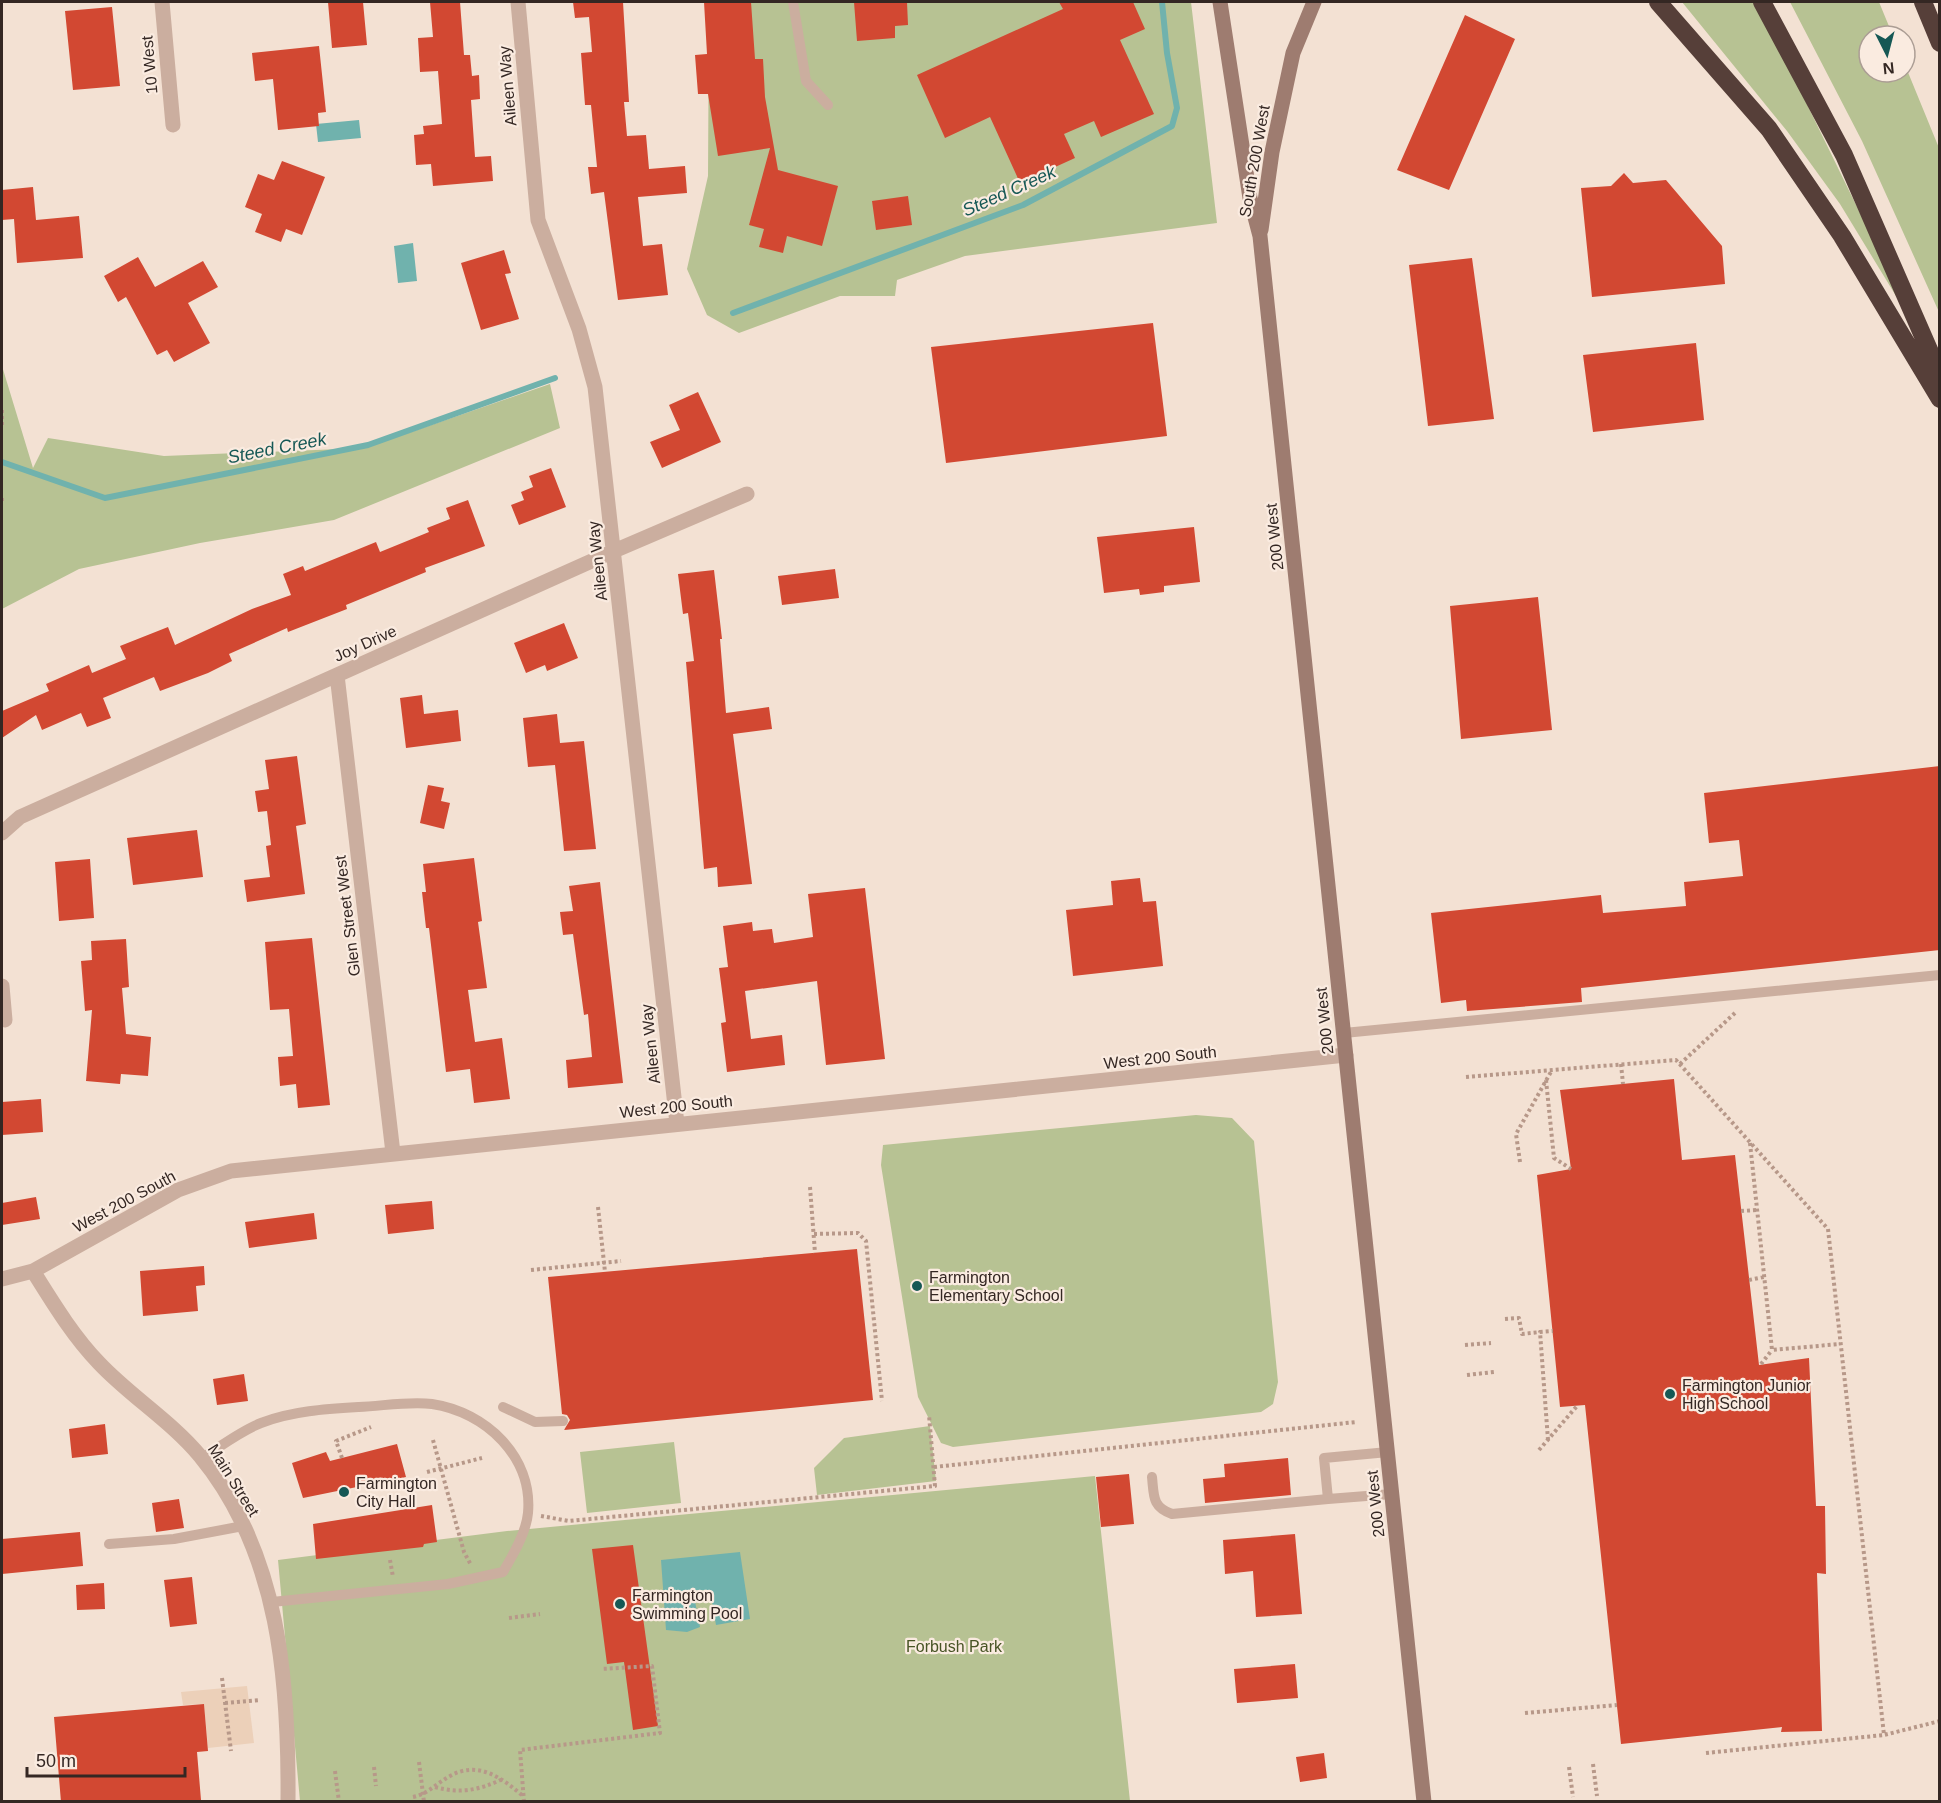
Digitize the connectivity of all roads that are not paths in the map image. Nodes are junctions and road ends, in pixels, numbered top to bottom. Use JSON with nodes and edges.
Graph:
{"nodes":[{"id":1,"x":162,"y":2,"type":"edge"},
{"id":2,"x":518,"y":2,"type":"edge"},
{"id":3,"x":793,"y":2,"type":"edge"},
{"id":4,"x":1220,"y":2,"type":"edge"},
{"id":5,"x":1314,"y":2,"type":"edge"},
{"id":6,"x":1658,"y":2,"type":"edge"},
{"id":7,"x":1762,"y":2,"type":"edge"},
{"id":8,"x":1923,"y":2,"type":"edge"},
{"id":9,"x":1940,"y":43,"type":"edge"},
{"id":10,"x":828,"y":105,"type":"dead end"},
{"id":11,"x":173,"y":125,"type":"dead end"},
{"id":12,"x":1260,"y":236,"type":"junction"},
{"id":13,"x":1940,"y":375,"type":"edge"},
{"id":14,"x":1940,"y":399,"type":"edge"},
{"id":15,"x":747,"y":494,"type":"dead end"},
{"id":16,"x":614,"y":551,"type":"junction"},
{"id":17,"x":337,"y":675,"type":"junction"},
{"id":18,"x":2,"y":833,"type":"edge"},
{"id":19,"x":1940,"y":975,"type":"edge"},
{"id":20,"x":2,"y":986,"type":"edge"},
{"id":21,"x":5,"y":1020,"type":"dead end"},
{"id":22,"x":1344,"y":1033,"type":"junction"},
{"id":23,"x":1346,"y":1055,"type":"junction"},
{"id":24,"x":677,"y":1124,"type":"junction"},
{"id":25,"x":393,"y":1153,"type":"junction"},
{"id":26,"x":33,"y":1271,"type":"junction"},
{"id":27,"x":2,"y":1279,"type":"edge"},
{"id":28,"x":503,"y":1407,"type":"dead end"},
{"id":29,"x":563,"y":1421,"type":"dead end"},
{"id":30,"x":1388,"y":1452,"type":"junction"},
{"id":31,"x":202,"y":1458,"type":"junction"},
{"id":32,"x":1152,"y":1477,"type":"dead end"},
{"id":33,"x":1392,"y":1494,"type":"junction"},
{"id":34,"x":1328,"y":1499,"type":"junction"},
{"id":35,"x":243,"y":1526,"type":"junction"},
{"id":36,"x":109,"y":1544,"type":"dead end"},
{"id":37,"x":272,"y":1602,"type":"junction"},
{"id":38,"x":288,"y":1802,"type":"edge"},
{"id":39,"x":1425,"y":1802,"type":"edge"}],
"edges":[{"from":1,"to":11,"type":"street","name":"10 West"},
{"from":2,"to":16,"type":"street","name":"Aileen Way"},
{"from":3,"to":10,"type":"lane"},
{"from":4,"to":12,"type":"main road","name":"South 200 West"},
{"from":5,"to":12,"type":"main road","name":"South 200 West"},
{"from":6,"to":14,"type":"highway"},
{"from":7,"to":13,"type":"highway"},
{"from":8,"to":9,"type":"highway"},
{"from":12,"to":22,"type":"main road","name":"200 West"},
{"from":15,"to":16,"type":"street","name":"Joy Drive"},
{"from":16,"to":17,"type":"street","name":"Joy Drive"},
{"from":16,"to":24,"type":"street","name":"Aileen Way"},
{"from":17,"to":18,"type":"street","name":"Joy Drive"},
{"from":17,"to":25,"type":"street","name":"Glen Street West"},
{"from":19,"to":22,"type":"lane"},
{"from":20,"to":21,"type":"street"},
{"from":22,"to":23,"type":"main road","name":"200 West"},
{"from":23,"to":24,"type":"street","name":"West 200 South"},
{"from":23,"to":30,"type":"main road","name":"200 West"},
{"from":24,"to":25,"type":"street","name":"West 200 South"},
{"from":25,"to":26,"type":"street","name":"West 200 South"},
{"from":26,"to":27,"type":"street","name":"West 200 South"},
{"from":26,"to":31,"type":"street","name":"Main Street"},
{"from":28,"to":29,"type":"lane"},
{"from":30,"to":33,"type":"main road","name":"200 West"},
{"from":30,"to":34,"type":"lane"},
{"from":31,"to":35,"type":"street","name":"Main Street"},
{"from":31,"to":37,"type":"lane"},
{"from":32,"to":34,"type":"lane"},
{"from":33,"to":34,"type":"lane"},
{"from":33,"to":39,"type":"main road","name":"200 West"},
{"from":35,"to":36,"type":"lane"},
{"from":35,"to":37,"type":"street","name":"Main Street"},
{"from":37,"to":38,"type":"street","name":"Main Street"}]}
